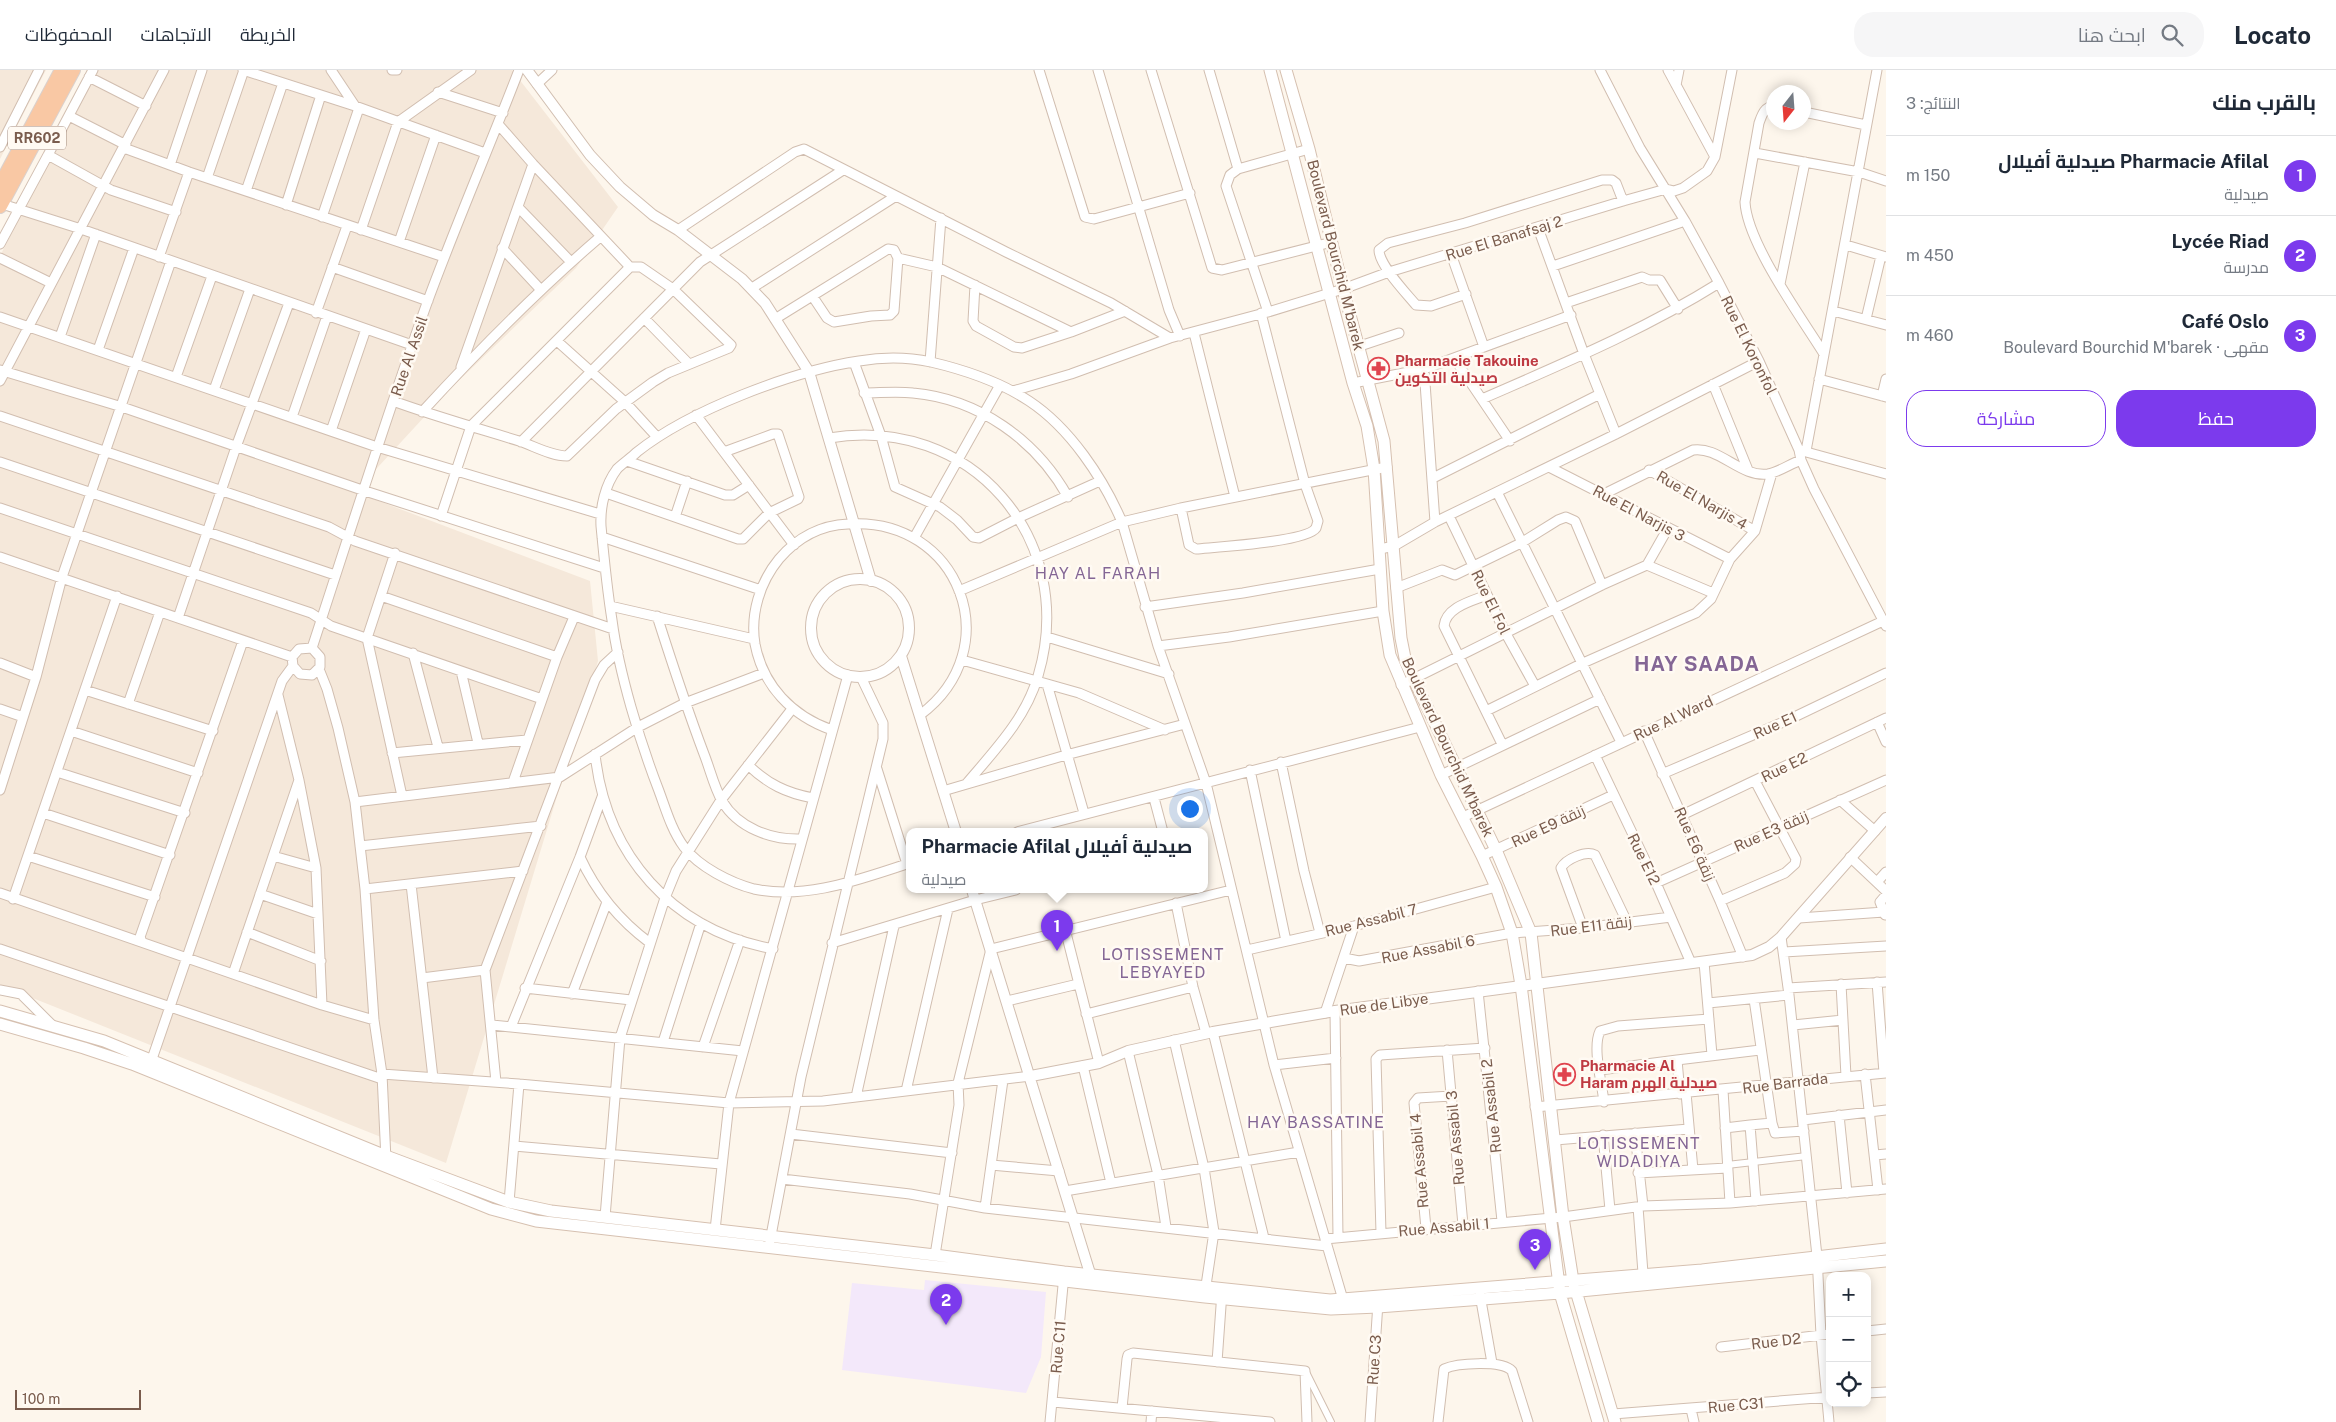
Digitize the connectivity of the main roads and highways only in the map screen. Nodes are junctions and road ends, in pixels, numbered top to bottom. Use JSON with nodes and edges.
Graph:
{"nodes":[{"id":1,"x":62,"y":70,"type":"edge"},
{"id":2,"x":73,"y":70,"type":"edge"},
{"id":3,"x":1270,"y":70,"type":"edge"},
{"id":4,"x":1286,"y":70,"type":"edge"},
{"id":5,"x":3,"y":188,"type":"edge"},
{"id":6,"x":1,"y":205,"type":"edge"},
{"id":7,"x":0,"y":1011,"type":"edge"},
{"id":8,"x":0,"y":1024,"type":"edge"},
{"id":9,"x":386,"y":1162,"type":"junction"},
{"id":10,"x":769,"y":1243,"type":"junction"},
{"id":11,"x":1886,"y":1249,"type":"edge"},
{"id":12,"x":1886,"y":1261,"type":"edge"},
{"id":13,"x":1817,"y":1262,"type":"junction"},
{"id":14,"x":1064,"y":1276,"type":"junction"},
{"id":15,"x":1575,"y":1286,"type":"junction"},
{"id":16,"x":1559,"y":1288,"type":"junction"},
{"id":17,"x":1614,"y":1418,"type":"edge"},
{"id":18,"x":1598,"y":1422,"type":"edge"}],
"edges":[{"from":1,"to":5,"type":"highway","number":"RR602"},
{"from":2,"to":5,"type":"highway","number":"RR602"},
{"from":3,"to":16,"type":"main road","name":"Boulevard Bourchid M'barek"},
{"from":4,"to":15,"type":"main road","name":"Boulevard Bourchid M'barek"},
{"from":5,"to":6,"type":"highway","number":"RR602"},
{"from":7,"to":9,"type":"main road"},
{"from":8,"to":9,"type":"main road"},
{"from":9,"to":10,"type":"main road"},
{"from":9,"to":10,"type":"main road"},
{"from":10,"to":14,"type":"main road"},
{"from":10,"to":14,"type":"main road"},
{"from":11,"to":13,"type":"main road"},
{"from":12,"to":13,"type":"main road"},
{"from":13,"to":15,"type":"main road"},
{"from":13,"to":15,"type":"main road"},
{"from":14,"to":16,"type":"main road"},
{"from":15,"to":16,"type":"main road"},
{"from":15,"to":17,"type":"main road","name":"Boulevard Bourchid M'barek"},
{"from":16,"to":18,"type":"main road","name":"Boulevard Bourchid M'barek"}]}
